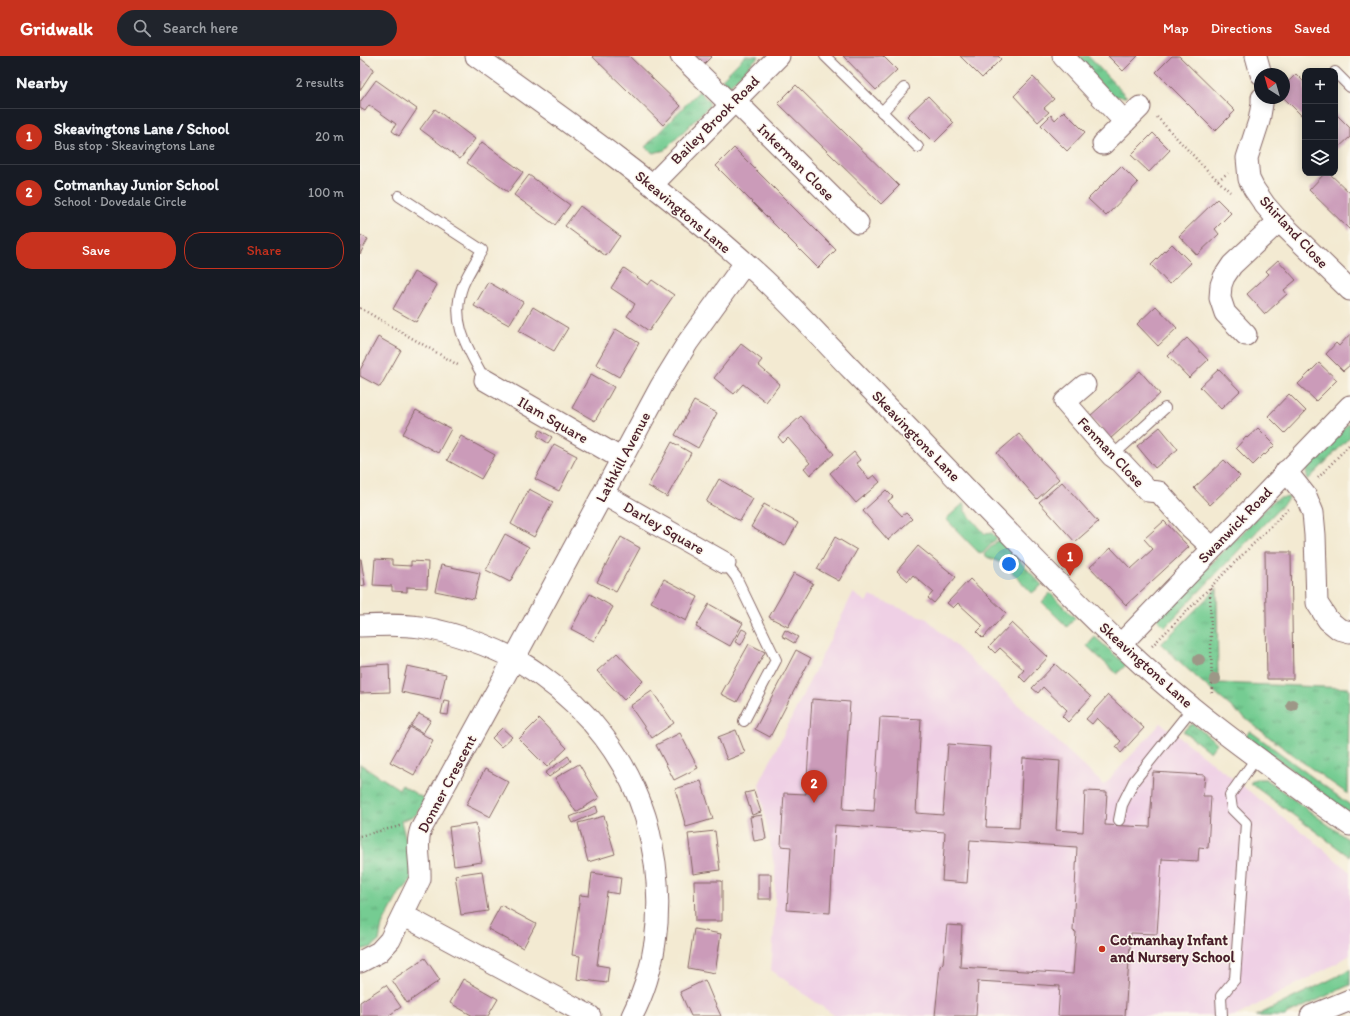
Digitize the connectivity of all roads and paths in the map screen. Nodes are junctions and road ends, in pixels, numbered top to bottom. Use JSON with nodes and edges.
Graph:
{"nodes":[{"id":1,"x":476,"y":56,"type":"edge"},
{"id":2,"x":681,"y":56,"type":"edge"},
{"id":3,"x":778,"y":56,"type":"edge"},
{"id":4,"x":825,"y":56,"type":"edge"},
{"id":5,"x":1062,"y":56,"type":"edge"},
{"id":6,"x":1256,"y":56,"type":"edge"},
{"id":7,"x":1260,"y":68,"type":"edge"},
{"id":8,"x":1338,"y":75,"type":"edge"},
{"id":9,"x":1350,"y":87,"type":"edge"},
{"id":10,"x":904,"y":88,"type":"dead end"},
{"id":11,"x":733,"y":103,"type":"junction"},
{"id":12,"x":1262,"y":104,"type":"edge"},
{"id":13,"x":1140,"y":107,"type":"joint"},
{"id":14,"x":882,"y":112,"type":"junction"},
{"id":15,"x":1125,"y":122,"type":"junction"},
{"id":16,"x":1103,"y":144,"type":"dead end"},
{"id":17,"x":918,"y":147,"type":"dead end"},
{"id":18,"x":652,"y":185,"type":"junction"},
{"id":19,"x":1234,"y":195,"type":"dead end"},
{"id":20,"x":399,"y":196,"type":"dead end"},
{"id":21,"x":1279,"y":221,"type":"junction"},
{"id":22,"x":858,"y":223,"type":"dead end"},
{"id":23,"x":746,"y":263,"type":"junction"},
{"id":24,"x":1350,"y":290,"type":"edge"},
{"id":25,"x":360,"y":308,"type":"edge"},
{"id":26,"x":1246,"y":335,"type":"dead end"},
{"id":27,"x":485,"y":380,"type":"junction"},
{"id":28,"x":1085,"y":385,"type":"dead end"},
{"id":29,"x":1350,"y":406,"type":"edge"},
{"id":30,"x":1165,"y":408,"type":"dead end"},
{"id":31,"x":1350,"y":444,"type":"edge"},
{"id":32,"x":1112,"y":456,"type":"junction"},
{"id":33,"x":622,"y":459,"type":"junction"},
{"id":34,"x":1286,"y":471,"type":"junction"},
{"id":35,"x":1304,"y":493,"type":"junction"},
{"id":36,"x":603,"y":494,"type":"junction"},
{"id":37,"x":1213,"y":548,"type":"junction"},
{"id":38,"x":725,"y":563,"type":"joint"},
{"id":39,"x":1210,"y":587,"type":"junction"},
{"id":40,"x":360,"y":626,"type":"edge"},
{"id":41,"x":1350,"y":632,"type":"edge"},
{"id":42,"x":1120,"y":645,"type":"junction"},
{"id":43,"x":514,"y":659,"type":"junction"},
{"id":44,"x":1138,"y":661,"type":"junction"},
{"id":45,"x":1212,"y":696,"type":"dead end"},
{"id":46,"x":1193,"y":707,"type":"junction"},
{"id":47,"x":744,"y":721,"type":"dead end"},
{"id":48,"x":1257,"y":757,"type":"junction"},
{"id":49,"x":427,"y":819,"type":"junction"},
{"id":50,"x":1119,"y":820,"type":"dead end"},
{"id":51,"x":1350,"y":825,"type":"edge"},
{"id":52,"x":360,"y":836,"type":"edge"},
{"id":53,"x":403,"y":915,"type":"junction"},
{"id":54,"x":360,"y":962,"type":"edge"},
{"id":55,"x":1350,"y":1000,"type":"edge"},
{"id":56,"x":590,"y":1016,"type":"edge"},
{"id":57,"x":632,"y":1016,"type":"edge"},
{"id":58,"x":1222,"y":1016,"type":"edge"},
{"id":59,"x":1311,"y":1016,"type":"edge"}],
"edges":[{"from":1,"to":18,"type":"street","name":"Skeavingtons Lane"},
{"from":2,"to":11,"type":"street","name":"Inkerman Close"},
{"from":3,"to":11,"type":"street","name":"Bailey Brook Road"},
{"from":4,"to":14,"type":"lane"},
{"from":5,"to":15,"type":"street"},
{"from":6,"to":7,"type":"street"},
{"from":8,"to":9,"type":"lane"},
{"from":10,"to":14,"type":"lane"},
{"from":11,"to":18,"type":"street","name":"Bailey Brook Road"},
{"from":11,"to":22,"type":"street","name":"Inkerman Close"},
{"from":12,"to":21,"type":"street","name":"Shirland Close"},
{"from":13,"to":15,"type":"street"},
{"from":13,"to":19,"type":"path"},
{"from":14,"to":17,"type":"lane"},
{"from":15,"to":16,"type":"street"},
{"from":18,"to":23,"type":"street","name":"Skeavingtons Lane"},
{"from":20,"to":27,"type":"lane"},
{"from":21,"to":24,"type":"street","name":"Shirland Close"},
{"from":21,"to":26,"type":"street"},
{"from":23,"to":33,"type":"street","name":"Lathkill Avenue"},
{"from":23,"to":42,"type":"street","name":"Skeavingtons Lane"},
{"from":25,"to":27,"type":"path"},
{"from":27,"to":33,"type":"street","name":"Ilam Square"},
{"from":28,"to":32,"type":"street","name":"Fenman Close"},
{"from":29,"to":34,"type":"street","name":"Swanwick Road"},
{"from":30,"to":32,"type":"lane"},
{"from":31,"to":35,"type":"path"},
{"from":32,"to":37,"type":"street","name":"Fenman Close"},
{"from":33,"to":36,"type":"street","name":"Lathkill Avenue"},
{"from":34,"to":35,"type":"street"},
{"from":34,"to":37,"type":"street","name":"Swanwick Road"},
{"from":35,"to":39,"type":"path"},
{"from":35,"to":41,"type":"street"},
{"from":36,"to":38,"type":"street","name":"Darley Square"},
{"from":36,"to":43,"type":"street","name":"Lathkill Avenue"},
{"from":37,"to":42,"type":"street","name":"Swanwick Road"},
{"from":38,"to":47,"type":"lane"},
{"from":39,"to":44,"type":"path"},
{"from":39,"to":45,"type":"path"},
{"from":40,"to":43,"type":"street"},
{"from":42,"to":44,"type":"street","name":"Skeavingtons Lane"},
{"from":43,"to":49,"type":"street","name":"Donner Crescent"},
{"from":43,"to":57,"type":"street"},
{"from":44,"to":46,"type":"street","name":"Skeavingtons Lane"},
{"from":46,"to":48,"type":"street","name":"Skeavingtons Lane"},
{"from":46,"to":50,"type":"lane"},
{"from":48,"to":51,"type":"street","name":"Skeavingtons Lane"},
{"from":48,"to":58,"type":"lane"},
{"from":49,"to":52,"type":"path"},
{"from":49,"to":53,"type":"street","name":"Donner Crescent"},
{"from":53,"to":54,"type":"street","name":"Donner Crescent"},
{"from":53,"to":56,"type":"street"},
{"from":55,"to":59,"type":"street"}]}
